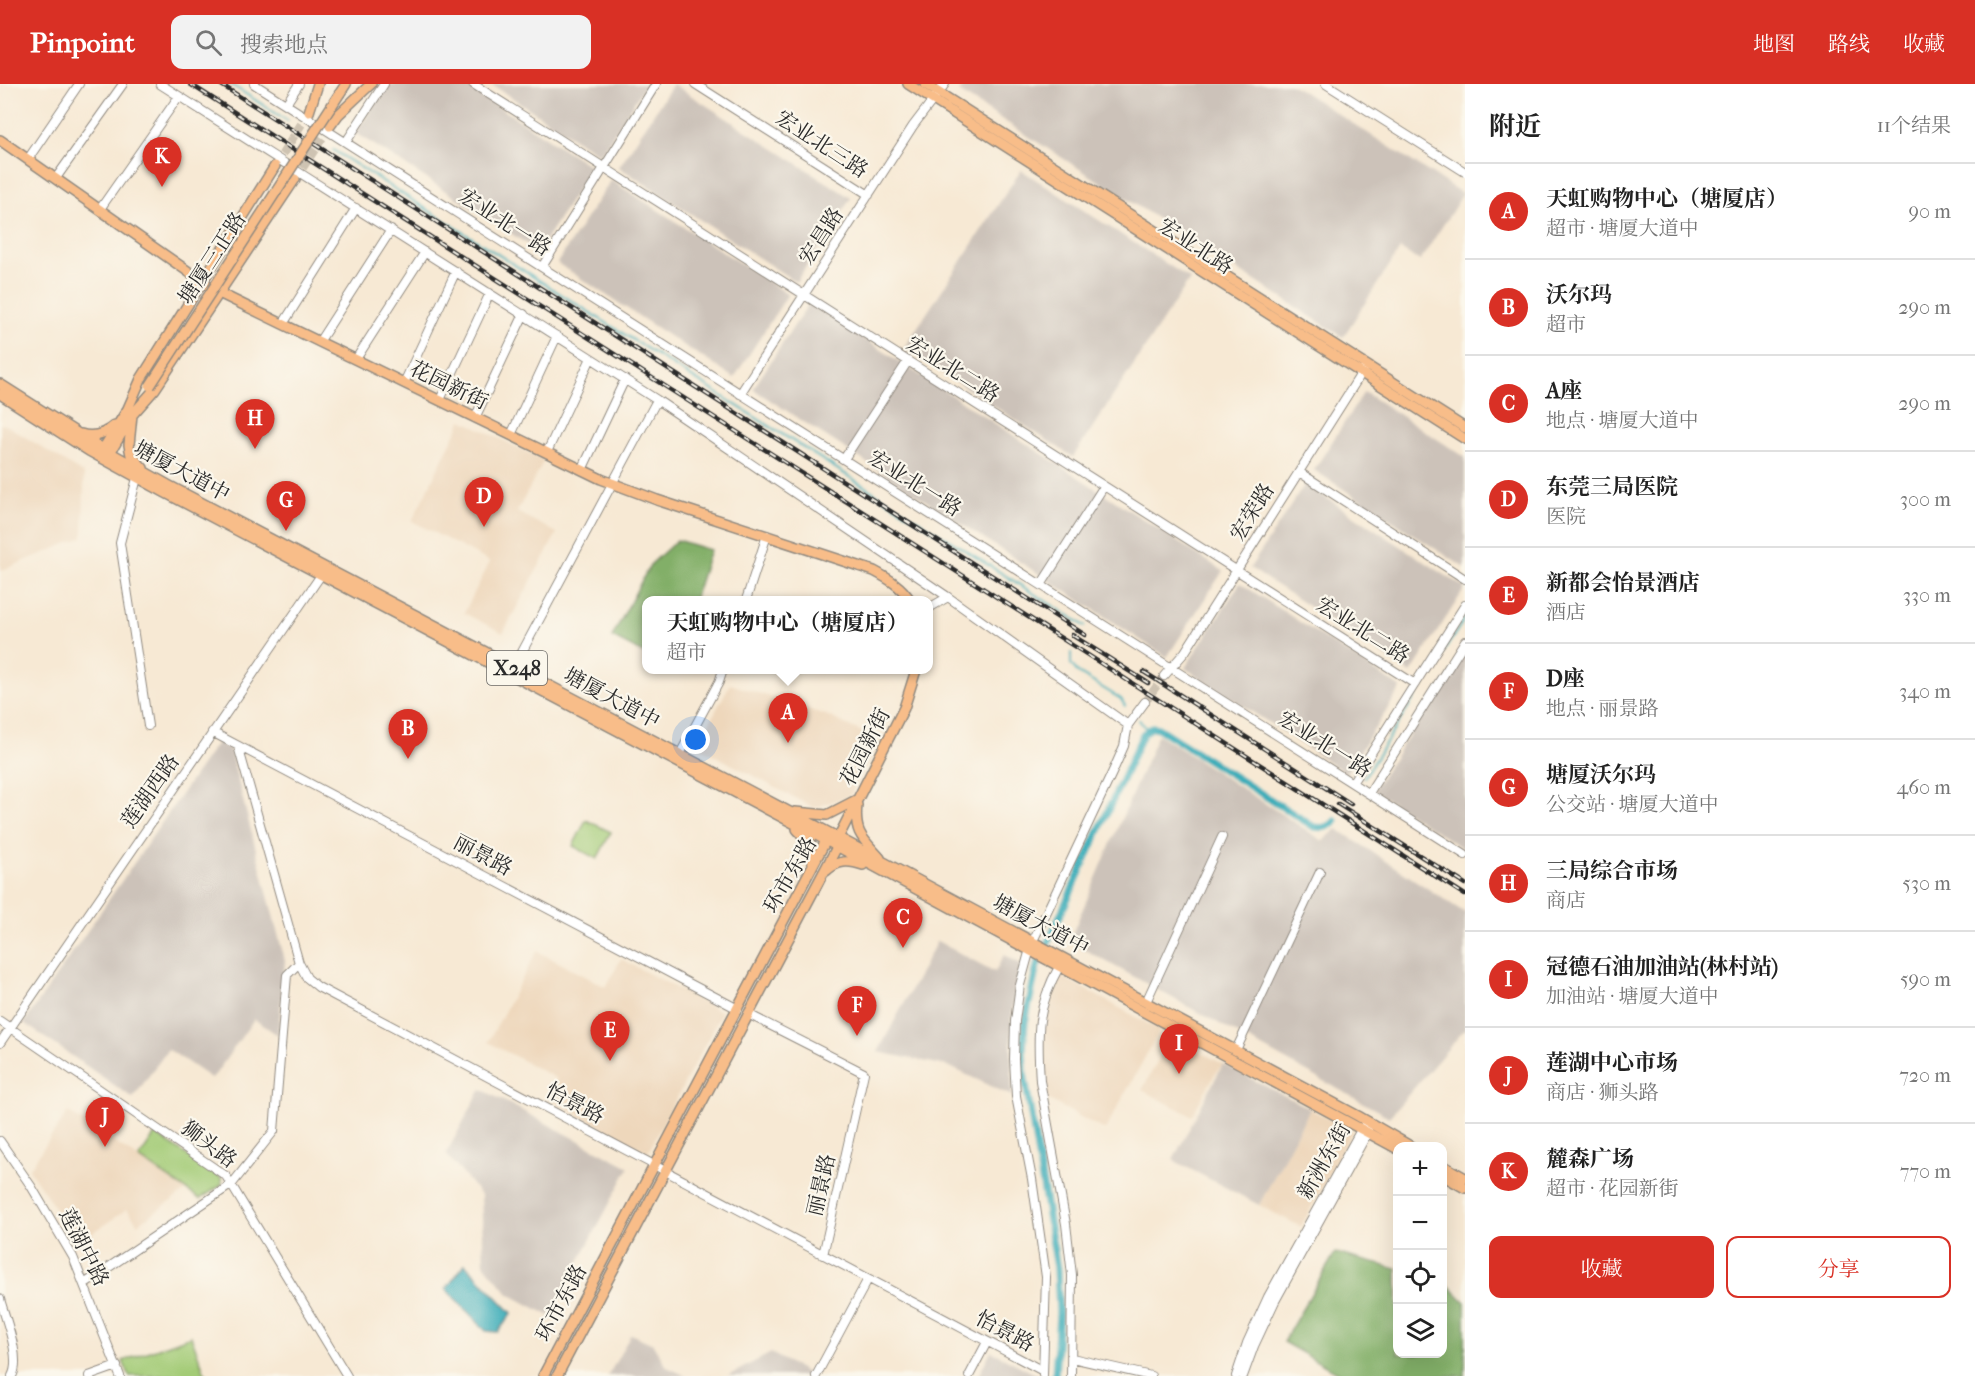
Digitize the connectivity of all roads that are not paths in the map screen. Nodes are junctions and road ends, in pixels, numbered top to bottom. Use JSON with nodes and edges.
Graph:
{"nodes":[{"id":1,"x":79,"y":84,"type":"edge"},
{"id":2,"x":123,"y":84,"type":"edge"},
{"id":3,"x":160,"y":84,"type":"edge"},
{"id":4,"x":254,"y":84,"type":"edge"},
{"id":5,"x":300,"y":84,"type":"edge"},
{"id":6,"x":318,"y":84,"type":"edge"},
{"id":7,"x":346,"y":84,"type":"edge"},
{"id":8,"x":371,"y":84,"type":"edge"},
{"id":9,"x":384,"y":84,"type":"edge"},
{"id":10,"x":472,"y":84,"type":"edge"},
{"id":11,"x":656,"y":84,"type":"edge"},
{"id":12,"x":694,"y":84,"type":"edge"},
{"id":13,"x":908,"y":84,"type":"edge"},
{"id":14,"x":925,"y":84,"type":"edge"},
{"id":15,"x":945,"y":84,"type":"edge"},
{"id":16,"x":1326,"y":84,"type":"edge"},
{"id":17,"x":338,"y":89,"type":"edge"},
{"id":18,"x":179,"y":96,"type":"junction"},
{"id":19,"x":937,"y":97,"type":"junction"},
{"id":20,"x":286,"y":104,"type":"junction"},
{"id":21,"x":309,"y":112,"type":"tunnel mouth"},
{"id":22,"x":330,"y":126,"type":"tunnel mouth"},
{"id":23,"x":0,"y":140,"type":"edge"},
{"id":24,"x":346,"y":142,"type":"junction"},
{"id":25,"x":28,"y":159,"type":"junction"},
{"id":26,"x":275,"y":166,"type":"tunnel mouth"},
{"id":27,"x":604,"y":168,"type":"junction"},
{"id":28,"x":1465,"y":172,"type":"edge"},
{"id":29,"x":56,"y":178,"type":"junction"},
{"id":30,"x":296,"y":179,"type":"tunnel mouth"},
{"id":31,"x":868,"y":195,"type":"junction"},
{"id":32,"x":356,"y":208,"type":"junction"},
{"id":33,"x":99,"y":209,"type":"junction"},
{"id":34,"x":391,"y":230,"type":"junction"},
{"id":35,"x":425,"y":252,"type":"junction"},
{"id":36,"x":542,"y":267,"type":"junction"},
{"id":37,"x":456,"y":272,"type":"junction"},
{"id":38,"x":203,"y":283,"type":"junction"},
{"id":39,"x":219,"y":293,"type":"junction"},
{"id":40,"x":490,"y":293,"type":"junction"},
{"id":41,"x":804,"y":295,"type":"junction"},
{"id":42,"x":524,"y":314,"type":"junction"},
{"id":43,"x":283,"y":324,"type":"junction"},
{"id":44,"x":557,"y":336,"type":"junction"},
{"id":45,"x":319,"y":342,"type":"junction"},
{"id":46,"x":591,"y":358,"type":"junction"},
{"id":47,"x":356,"y":359,"type":"junction"},
{"id":48,"x":908,"y":361,"type":"junction"},
{"id":49,"x":1364,"y":369,"type":"junction"},
{"id":50,"x":625,"y":379,"type":"junction"},
{"id":51,"x":404,"y":383,"type":"junction"},
{"id":52,"x":0,"y":384,"type":"edge"},
{"id":53,"x":0,"y":394,"type":"edge"},
{"id":54,"x":740,"y":394,"type":"junction"},
{"id":55,"x":440,"y":400,"type":"junction"},
{"id":56,"x":657,"y":400,"type":"junction"},
{"id":57,"x":127,"y":416,"type":"junction"},
{"id":58,"x":475,"y":418,"type":"junction"},
{"id":59,"x":1465,"y":428,"type":"edge"},
{"id":60,"x":76,"y":432,"type":"junction"},
{"id":61,"x":511,"y":435,"type":"junction"},
{"id":62,"x":1465,"y":439,"type":"edge"},
{"id":63,"x":107,"y":451,"type":"junction"},
{"id":64,"x":547,"y":452,"type":"junction"},
{"id":65,"x":844,"y":459,"type":"junction"},
{"id":66,"x":582,"y":470,"type":"junction"},
{"id":67,"x":1299,"y":472,"type":"junction"},
{"id":68,"x":150,"y":475,"type":"junction"},
{"id":69,"x":137,"y":478,"type":"junction"},
{"id":70,"x":612,"y":483,"type":"junction"},
{"id":71,"x":1104,"y":486,"type":"junction"},
{"id":72,"x":767,"y":535,"type":"junction"},
{"id":73,"x":1237,"y":570,"type":"junction"},
{"id":74,"x":321,"y":575,"type":"junction"},
{"id":75,"x":1465,"y":579,"type":"edge"},
{"id":76,"x":1041,"y":585,"type":"junction"},
{"id":77,"x":747,"y":596,"type":"edge"},
{"id":78,"x":908,"y":596,"type":"edge"},
{"id":79,"x":948,"y":597,"type":"junction"},
{"id":80,"x":1465,"y":605,"type":"edge"},
{"id":81,"x":933,"y":606,"type":"edge"},
{"id":82,"x":1465,"y":641,"type":"edge"},
{"id":83,"x":514,"y":667,"type":"junction"},
{"id":84,"x":1171,"y":668,"type":"junction"},
{"id":85,"x":721,"y":674,"type":"edge"},
{"id":86,"x":914,"y":674,"type":"edge"},
{"id":87,"x":1164,"y":676,"type":"tunnel mouth"},
{"id":88,"x":1415,"y":684,"type":"junction"},
{"id":89,"x":1145,"y":702,"type":"tunnel mouth"},
{"id":90,"x":1128,"y":725,"type":"junction"},
{"id":91,"x":148,"y":726,"type":"dead end"},
{"id":92,"x":212,"y":732,"type":"junction"},
{"id":93,"x":238,"y":746,"type":"junction"},
{"id":94,"x":680,"y":754,"type":"junction"},
{"id":95,"x":1352,"y":783,"type":"junction"},
{"id":96,"x":1369,"y":794,"type":"junction"},
{"id":97,"x":858,"y":799,"type":"junction"},
{"id":98,"x":786,"y":815,"type":"junction"},
{"id":99,"x":1222,"y":837,"type":"dead end"},
{"id":100,"x":826,"y":841,"type":"junction"},
{"id":101,"x":838,"y":842,"type":"junction"},
{"id":102,"x":1465,"y":855,"type":"edge"},
{"id":103,"x":813,"y":866,"type":"junction"},
{"id":104,"x":881,"y":866,"type":"junction"},
{"id":105,"x":1320,"y":872,"type":"dead end"},
{"id":106,"x":821,"y":877,"type":"junction"},
{"id":107,"x":1034,"y":947,"type":"junction"},
{"id":108,"x":1057,"y":961,"type":"junction"},
{"id":109,"x":299,"y":963,"type":"junction"},
{"id":110,"x":1146,"y":1002,"type":"junction"},
{"id":111,"x":738,"y":1009,"type":"junction"},
{"id":112,"x":748,"y":1014,"type":"junction"},
{"id":113,"x":0,"y":1021,"type":"edge"},
{"id":114,"x":10,"y":1027,"type":"junction"},
{"id":115,"x":0,"y":1043,"type":"edge"},
{"id":116,"x":1236,"y":1050,"type":"junction"},
{"id":117,"x":1366,"y":1127,"type":"junction"},
{"id":118,"x":0,"y":1142,"type":"edge"},
{"id":119,"x":1401,"y":1142,"type":"edge"},
{"id":120,"x":1393,"y":1146,"type":"edge"},
{"id":121,"x":655,"y":1165,"type":"junction"},
{"id":122,"x":1447,"y":1167,"type":"edge"},
{"id":123,"x":665,"y":1171,"type":"junction"},
{"id":124,"x":1447,"y":1177,"type":"edge"},
{"id":125,"x":1465,"y":1178,"type":"edge"},
{"id":126,"x":232,"y":1184,"type":"junction"},
{"id":127,"x":1465,"y":1188,"type":"edge"},
{"id":128,"x":823,"y":1256,"type":"junction"},
{"id":129,"x":868,"y":1279,"type":"junction"},
{"id":130,"x":84,"y":1284,"type":"junction"},
{"id":131,"x":0,"y":1299,"type":"edge"},
{"id":132,"x":987,"y":1342,"type":"junction"},
{"id":133,"x":1072,"y":1358,"type":"junction"},
{"id":134,"x":117,"y":1366,"type":"junction"},
{"id":135,"x":1043,"y":1373,"type":"edge"},
{"id":136,"x":12,"y":1376,"type":"edge"},
{"id":137,"x":89,"y":1376,"type":"edge"},
{"id":138,"x":120,"y":1376,"type":"edge"},
{"id":139,"x":347,"y":1376,"type":"edge"},
{"id":140,"x":543,"y":1376,"type":"edge"},
{"id":141,"x":557,"y":1376,"type":"edge"},
{"id":142,"x":816,"y":1376,"type":"edge"},
{"id":143,"x":969,"y":1376,"type":"edge"},
{"id":144,"x":1071,"y":1376,"type":"edge"},
{"id":145,"x":1151,"y":1376,"type":"edge"},
{"id":146,"x":1236,"y":1376,"type":"edge"},
{"id":147,"x":1244,"y":1376,"type":"edge"}],
"edges":[{"from":1,"to":25,"type":"street"},
{"from":2,"to":29,"type":"street"},
{"from":3,"to":18,"type":"street"},
{"from":4,"to":20,"type":"street","name":"宏业北一路"},
{"from":5,"to":20,"type":"street"},
{"from":6,"to":21,"type":"main road"},
{"from":7,"to":17,"type":"main road","name":"塘厦三正路"},
{"from":8,"to":22,"type":"main road"},
{"from":9,"to":24,"type":"street"},
{"from":10,"to":27,"type":"street","name":"宏业北二路"},
{"from":11,"to":27,"type":"street"},
{"from":12,"to":31,"type":"street","name":"宏业北三路"},
{"from":13,"to":19,"type":"main road","name":"宏业北路"},
{"from":14,"to":19,"type":"main road","name":"宏业北路"},
{"from":15,"to":19,"type":"street","name":"宏昌路"},
{"from":16,"to":28,"type":"street"},
{"from":17,"to":57,"type":"main road","name":"塘厦三正路","bridge":true},
{"from":18,"to":32,"type":"street"},
{"from":18,"to":33,"type":"street"},
{"from":19,"to":31,"type":"street","name":"宏昌路"},
{"from":19,"to":49,"type":"main road","name":"宏业北路"},
{"from":20,"to":24,"type":"street","name":"宏业北一路"},
{"from":23,"to":25,"type":"main road","name":"花园新街"},
{"from":24,"to":36,"type":"street","name":"宏业北一路"},
{"from":25,"to":29,"type":"main road","name":"花园新街"},
{"from":26,"to":38,"type":"main road"},
{"from":27,"to":36,"type":"street"},
{"from":27,"to":41,"type":"street","name":"宏业北二路"},
{"from":29,"to":33,"type":"main road","name":"花园新街"},
{"from":30,"to":39,"type":"main road"},
{"from":31,"to":41,"type":"street","name":"宏昌路"},
{"from":32,"to":34,"type":"street"},
{"from":32,"to":43,"type":"street"},
{"from":33,"to":38,"type":"main road","name":"花园新街"},
{"from":34,"to":35,"type":"street"},
{"from":34,"to":45,"type":"street"},
{"from":35,"to":37,"type":"street"},
{"from":35,"to":47,"type":"street"},
{"from":36,"to":54,"type":"street","name":"宏业北一路"},
{"from":37,"to":40,"type":"street"},
{"from":37,"to":51,"type":"street"},
{"from":38,"to":39,"type":"main road","name":"花园新街"},
{"from":38,"to":57,"type":"main road"},
{"from":39,"to":43,"type":"main road","name":"花园新街"},
{"from":39,"to":57,"type":"main road"},
{"from":40,"to":42,"type":"street"},
{"from":40,"to":55,"type":"street"},
{"from":41,"to":48,"type":"street","name":"宏业北二路"},
{"from":41,"to":54,"type":"street","name":"宏昌路"},
{"from":42,"to":44,"type":"street"},
{"from":42,"to":58,"type":"street"},
{"from":43,"to":45,"type":"main road","name":"花园新街"},
{"from":44,"to":46,"type":"street"},
{"from":44,"to":61,"type":"street"},
{"from":45,"to":47,"type":"main road","name":"花园新街"},
{"from":46,"to":50,"type":"street"},
{"from":46,"to":64,"type":"street"},
{"from":47,"to":51,"type":"main road","name":"花园新街"},
{"from":48,"to":65,"type":"street"},
{"from":48,"to":71,"type":"street","name":"宏业北二路"},
{"from":49,"to":59,"type":"main road","name":"宏业北路"},
{"from":49,"to":62,"type":"main road","name":"宏业北路"},
{"from":49,"to":67,"type":"street","name":"宏荣路"},
{"from":50,"to":56,"type":"street"},
{"from":50,"to":66,"type":"street"},
{"from":51,"to":55,"type":"main road","name":"花园新街"},
{"from":52,"to":60,"type":"main road","name":"塘厦大道中","number":"X248"},
{"from":53,"to":69,"type":"main road","name":"塘厦大道中","number":"X248"},
{"from":54,"to":65,"type":"street","name":"宏业北一路"},
{"from":55,"to":58,"type":"main road","name":"花园新街"},
{"from":56,"to":70,"type":"street"},
{"from":56,"to":79,"type":"street"},
{"from":57,"to":60,"type":"main road"},
{"from":57,"to":63,"type":"main road","name":"塘厦三正路"},
{"from":57,"to":68,"type":"main road"},
{"from":58,"to":61,"type":"main road","name":"花园新街"},
{"from":60,"to":63,"type":"main road","name":"塘厦大道中","number":"X248"},
{"from":61,"to":64,"type":"main road","name":"花园新街"},
{"from":63,"to":68,"type":"main road","name":"塘厦大道中","number":"X248"},
{"from":64,"to":66,"type":"main road","name":"花园新街"},
{"from":65,"to":76,"type":"street","name":"宏业北一路"},
{"from":66,"to":70,"type":"main road","name":"花园新街"},
{"from":67,"to":73,"type":"street","name":"宏荣路"},
{"from":67,"to":75,"type":"street"},
{"from":68,"to":83,"type":"main road","name":"塘厦大道中","number":"X248"},
{"from":69,"to":74,"type":"main road","name":"塘厦大道中","number":"X248"},
{"from":69,"to":91,"type":"street"},
{"from":70,"to":72,"type":"main road","name":"花园新街"},
{"from":70,"to":83,"type":"street"},
{"from":71,"to":73,"type":"street","name":"宏业北二路"},
{"from":71,"to":76,"type":"street"},
{"from":72,"to":77,"type":"street"},
{"from":72,"to":78,"type":"main road","name":"花园新街"},
{"from":73,"to":84,"type":"street","name":"宏荣路"},
{"from":73,"to":88,"type":"street","name":"宏业北二路"},
{"from":74,"to":92,"type":"street","name":"莲湖西路"},
{"from":74,"to":98,"type":"main road","name":"塘厦大道中","number":"X248"},
{"from":76,"to":84,"type":"street","name":"宏业北一路"},
{"from":79,"to":81,"type":"street"},
{"from":79,"to":90,"type":"street"},
{"from":80,"to":88,"type":"street"},
{"from":82,"to":96,"type":"street"},
{"from":83,"to":94,"type":"main road","name":"塘厦大道中","number":"X248"},
{"from":84,"to":87,"type":"street","name":"宏荣路"},
{"from":84,"to":95,"type":"street","name":"宏业北一路"},
{"from":85,"to":94,"type":"street"},
{"from":86,"to":97,"type":"main road","name":"花园新街"},
{"from":88,"to":95,"type":"street"},
{"from":89,"to":90,"type":"street"},
{"from":90,"to":107,"type":"street"},
{"from":92,"to":93,"type":"street","name":"丽景路"},
{"from":92,"to":114,"type":"street","name":"莲湖西路"},
{"from":93,"to":109,"type":"street","name":"怡景路"},
{"from":93,"to":111,"type":"street","name":"丽景路"},
{"from":94,"to":98,"type":"main road","name":"塘厦大道中","number":"X248"},
{"from":95,"to":96,"type":"street","name":"宏业北一路"},
{"from":96,"to":102,"type":"street","name":"宏业北一路"},
{"from":97,"to":98,"type":"main road"},
{"from":97,"to":101,"type":"main road","name":"花园新街"},
{"from":97,"to":104,"type":"main road"},
{"from":98,"to":100,"type":"main road","name":"塘厦大道中","number":"X248"},
{"from":98,"to":101,"type":"main road","name":"塘厦大道中","number":"X248"},
{"from":98,"to":103,"type":"main road"},
{"from":99,"to":110,"type":"street"},
{"from":100,"to":101,"type":"main road","name":"塘厦大道中","number":"X248"},
{"from":100,"to":103,"type":"main road","name":"环市东路"},
{"from":101,"to":104,"type":"main road","name":"塘厦大道中","number":"X248"},
{"from":101,"to":106,"type":"main road","name":"环市东路"},
{"from":103,"to":111,"type":"main road","name":"环市东路"},
{"from":104,"to":106,"type":"main road"},
{"from":104,"to":107,"type":"main road","name":"塘厦大道中","number":"X248"},
{"from":105,"to":116,"type":"street"},
{"from":106,"to":112,"type":"main road","name":"环市东路"},
{"from":107,"to":108,"type":"main road","name":"塘厦大道中","number":"X248"},
{"from":107,"to":135,"type":"street"},
{"from":108,"to":110,"type":"main road","name":"塘厦大道中","number":"X248"},
{"from":108,"to":117,"type":"main road","name":"塘厦大道中","number":"X248"},
{"from":108,"to":133,"type":"street"},
{"from":109,"to":121,"type":"street","name":"怡景路"},
{"from":109,"to":126,"type":"street"},
{"from":110,"to":116,"type":"main road","name":"塘厦大道中","number":"X248"},
{"from":111,"to":121,"type":"main road","name":"环市东路"},
{"from":112,"to":123,"type":"main road","name":"环市东路"},
{"from":112,"to":128,"type":"street","name":"丽景路"},
{"from":113,"to":114,"type":"street","name":"狮头路"},
{"from":114,"to":115,"type":"street"},
{"from":114,"to":126,"type":"street","name":"狮头路"},
{"from":116,"to":117,"type":"main road","name":"塘厦大道中","number":"X248"},
{"from":117,"to":119,"type":"main road","number":"X248"},
{"from":117,"to":120,"type":"main road","number":"X248"},
{"from":117,"to":146,"type":"street","name":"新洲东街"},
{"from":117,"to":147,"type":"street","name":"新洲东街"},
{"from":118,"to":130,"type":"street","name":"莲湖中路"},
{"from":121,"to":123,"type":"street","name":"怡景路"},
{"from":121,"to":140,"type":"main road","name":"环市东路"},
{"from":122,"to":125,"type":"main road"},
{"from":123,"to":128,"type":"street","name":"怡景路"},
{"from":123,"to":141,"type":"main road","name":"环市东路"},
{"from":124,"to":127,"type":"main road"},
{"from":126,"to":130,"type":"street"},
{"from":126,"to":139,"type":"street","name":"狮头路"},
{"from":128,"to":129,"type":"street","name":"怡景路"},
{"from":129,"to":132,"type":"street","name":"怡景路"},
{"from":129,"to":142,"type":"street"},
{"from":130,"to":134,"type":"street","name":"莲湖中路"},
{"from":131,"to":136,"type":"street"},
{"from":132,"to":135,"type":"street","name":"怡景路"},
{"from":132,"to":143,"type":"street"},
{"from":133,"to":144,"type":"street"},
{"from":133,"to":145,"type":"street"},
{"from":134,"to":137,"type":"street"},
{"from":134,"to":138,"type":"street","name":"莲湖中路"}]}
